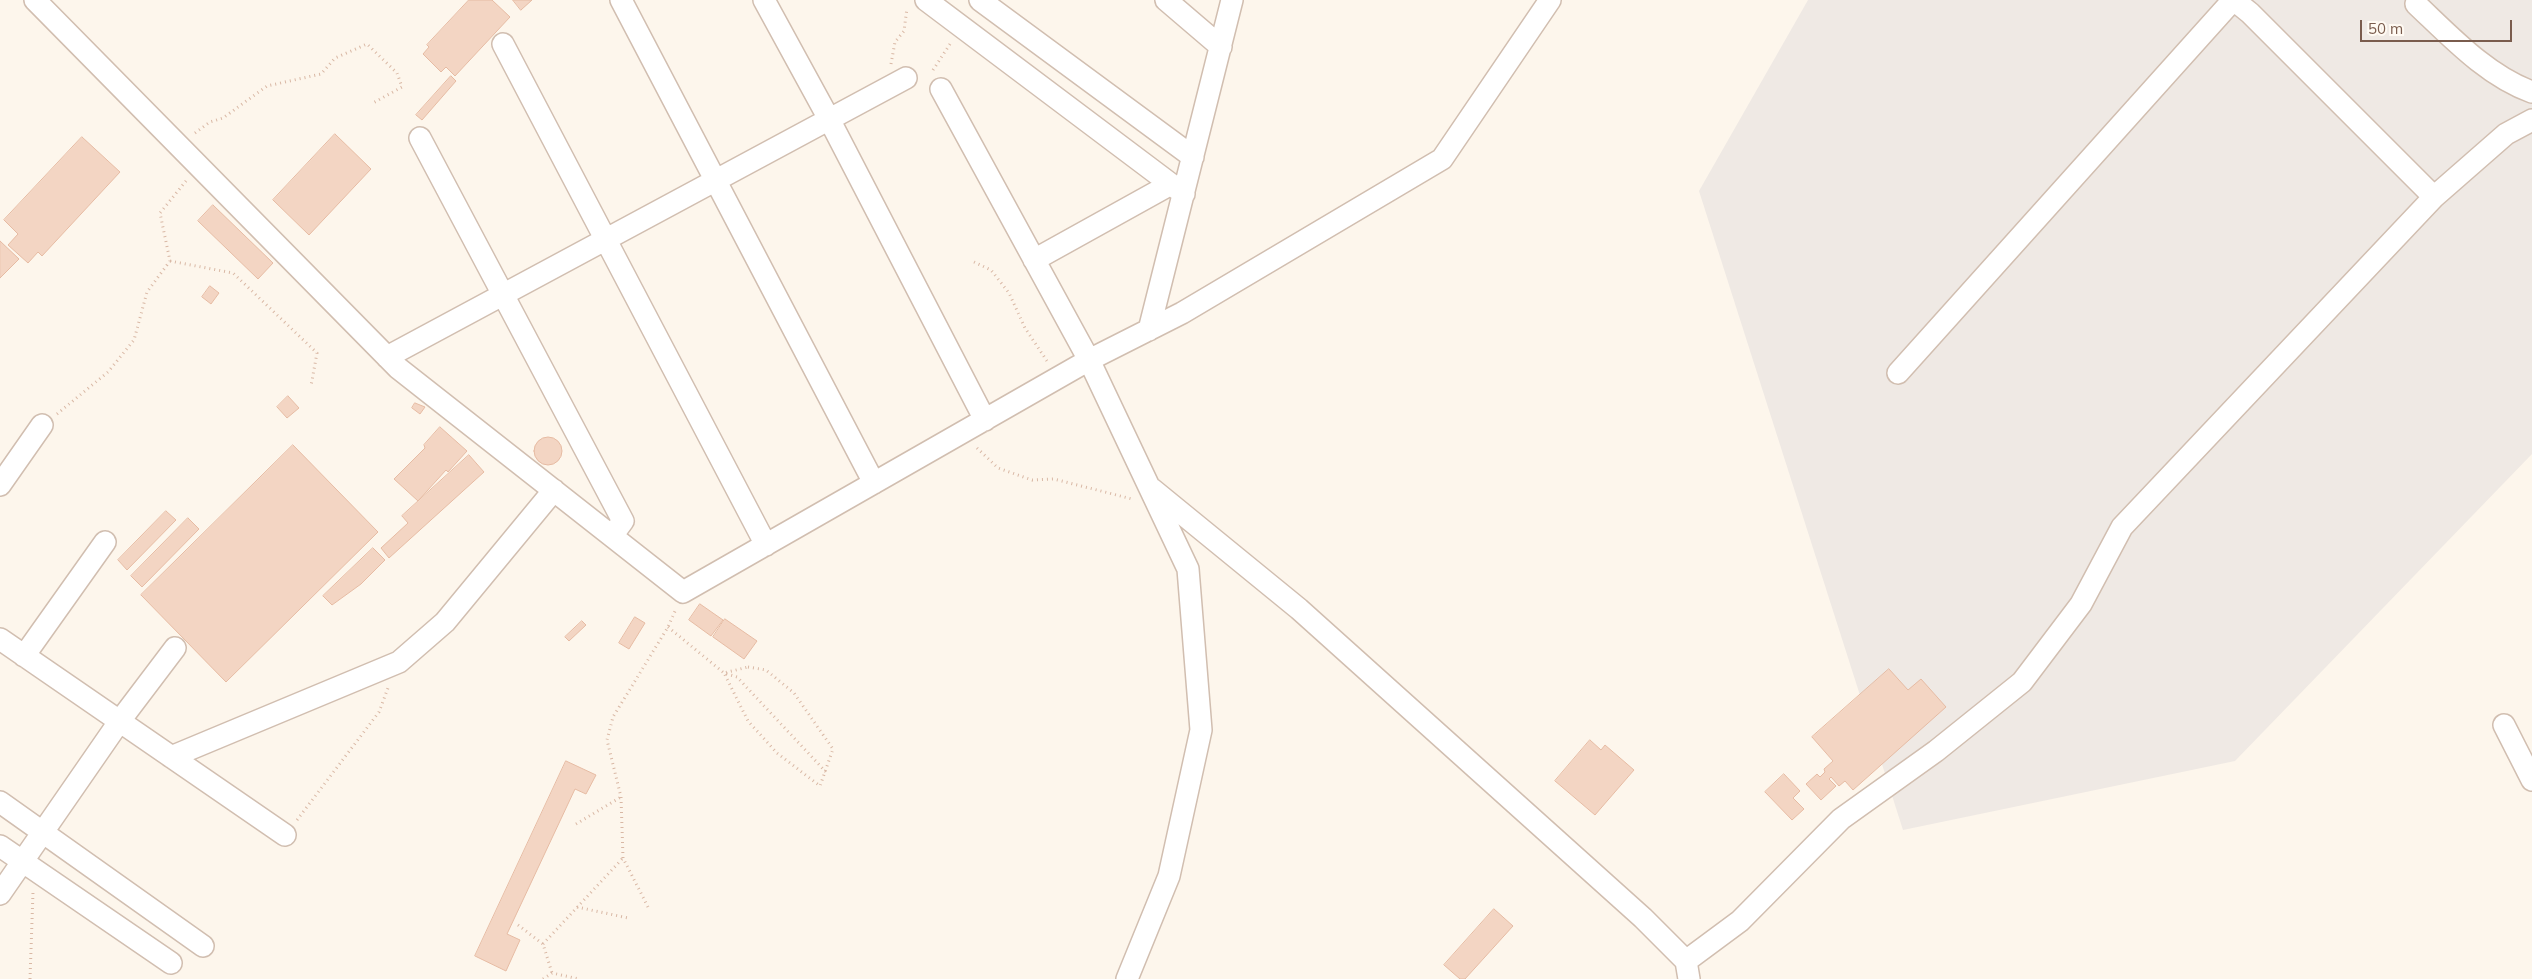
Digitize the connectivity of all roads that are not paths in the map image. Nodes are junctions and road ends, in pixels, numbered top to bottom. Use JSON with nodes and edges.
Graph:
{"nodes":[{"id":1,"x":35,"y":0,"type":"edge"},
{"id":2,"x":621,"y":0,"type":"edge"},
{"id":3,"x":764,"y":0,"type":"edge"},
{"id":4,"x":926,"y":0,"type":"edge"},
{"id":5,"x":980,"y":0,"type":"edge"},
{"id":6,"x":1166,"y":0,"type":"edge"},
{"id":7,"x":1232,"y":0,"type":"edge"},
{"id":8,"x":1550,"y":0,"type":"edge"},
{"id":9,"x":2233,"y":0,"type":"edge"},
{"id":10,"x":2416,"y":4,"type":"dead end"},
{"id":11,"x":503,"y":44,"type":"dead end"},
{"id":12,"x":1221,"y":47,"type":"junction"},
{"id":13,"x":898,"y":82,"type":"road end"},
{"id":14,"x":941,"y":89,"type":"dead end"},
{"id":15,"x":2532,"y":92,"type":"edge"},
{"id":16,"x":829,"y":120,"type":"junction"},
{"id":17,"x":2532,"y":120,"type":"edge"},
{"id":18,"x":420,"y":138,"type":"dead end"},
{"id":19,"x":1193,"y":157,"type":"junction"},
{"id":20,"x":716,"y":180,"type":"junction"},
{"id":21,"x":1178,"y":189,"type":"junction"},
{"id":22,"x":2434,"y":197,"type":"junction"},
{"id":23,"x":605,"y":240,"type":"junction"},
{"id":24,"x":1034,"y":260,"type":"junction"},
{"id":25,"x":503,"y":294,"type":"junction"},
{"id":26,"x":1148,"y":330,"type":"junction"},
{"id":27,"x":387,"y":357,"type":"junction"},
{"id":28,"x":1089,"y":360,"type":"junction"},
{"id":29,"x":1898,"y":373,"type":"dead end"},
{"id":30,"x":978,"y":424,"type":"junction"},
{"id":31,"x":42,"y":425,"type":"road end"},
{"id":32,"x":874,"y":483,"type":"junction"},
{"id":33,"x":0,"y":485,"type":"edge"},
{"id":34,"x":1148,"y":485,"type":"junction"},
{"id":35,"x":554,"y":490,"type":"junction"},
{"id":36,"x":612,"y":536,"type":"junction"},
{"id":37,"x":105,"y":542,"type":"dead end"},
{"id":38,"x":766,"y":545,"type":"junction"},
{"id":39,"x":0,"y":638,"type":"edge"},
{"id":40,"x":175,"y":648,"type":"dead end"},
{"id":41,"x":24,"y":656,"type":"junction"},
{"id":42,"x":120,"y":722,"type":"junction"},
{"id":43,"x":2504,"y":725,"type":"dead end"},
{"id":44,"x":170,"y":757,"type":"junction"},
{"id":45,"x":2532,"y":780,"type":"edge"},
{"id":46,"x":0,"y":802,"type":"edge"},
{"id":47,"x":43,"y":832,"type":"junction"},
{"id":48,"x":285,"y":835,"type":"road end"},
{"id":49,"x":0,"y":846,"type":"edge"},
{"id":50,"x":30,"y":867,"type":"junction"},
{"id":51,"x":0,"y":894,"type":"edge"},
{"id":52,"x":204,"y":946,"type":"dead end"},
{"id":53,"x":171,"y":963,"type":"dead end"},
{"id":54,"x":1687,"y":970,"type":"edge"},
{"id":55,"x":1127,"y":979,"type":"edge"}],
"edges":[{"from":1,"to":27,"type":"street"},
{"from":2,"to":20,"type":"street"},
{"from":3,"to":16,"type":"street"},
{"from":4,"to":21,"type":"street"},
{"from":5,"to":19,"type":"street"},
{"from":6,"to":12,"type":"street"},
{"from":7,"to":12,"type":"street"},
{"from":8,"to":26,"type":"street"},
{"from":9,"to":22,"type":"street"},
{"from":9,"to":29,"type":"street"},
{"from":10,"to":15,"type":"street"},
{"from":11,"to":23,"type":"street"},
{"from":12,"to":19,"type":"street"},
{"from":13,"to":16,"type":"street"},
{"from":14,"to":24,"type":"street"},
{"from":16,"to":20,"type":"street"},
{"from":16,"to":30,"type":"street"},
{"from":17,"to":22,"type":"street"},
{"from":18,"to":25,"type":"street"},
{"from":19,"to":21,"type":"street"},
{"from":20,"to":23,"type":"street"},
{"from":20,"to":32,"type":"street"},
{"from":21,"to":24,"type":"street"},
{"from":21,"to":26,"type":"street"},
{"from":22,"to":54,"type":"street"},
{"from":23,"to":25,"type":"street"},
{"from":23,"to":38,"type":"street"},
{"from":24,"to":28,"type":"street"},
{"from":25,"to":27,"type":"street"},
{"from":25,"to":36,"type":"street"},
{"from":26,"to":28,"type":"street"},
{"from":27,"to":35,"type":"street"},
{"from":28,"to":30,"type":"street"},
{"from":28,"to":34,"type":"street"},
{"from":30,"to":32,"type":"street"},
{"from":31,"to":33,"type":"street"},
{"from":32,"to":38,"type":"street"},
{"from":34,"to":54,"type":"street"},
{"from":34,"to":55,"type":"street"},
{"from":35,"to":36,"type":"street"},
{"from":35,"to":44,"type":"street"},
{"from":36,"to":38,"type":"street"},
{"from":37,"to":41,"type":"street"},
{"from":39,"to":41,"type":"street"},
{"from":40,"to":42,"type":"street"},
{"from":41,"to":42,"type":"street"},
{"from":42,"to":44,"type":"street"},
{"from":42,"to":47,"type":"street"},
{"from":43,"to":45,"type":"street"},
{"from":44,"to":48,"type":"street"},
{"from":46,"to":47,"type":"street"},
{"from":47,"to":50,"type":"street"},
{"from":47,"to":52,"type":"street"},
{"from":49,"to":50,"type":"street"},
{"from":50,"to":51,"type":"street"},
{"from":50,"to":53,"type":"street"}]}
